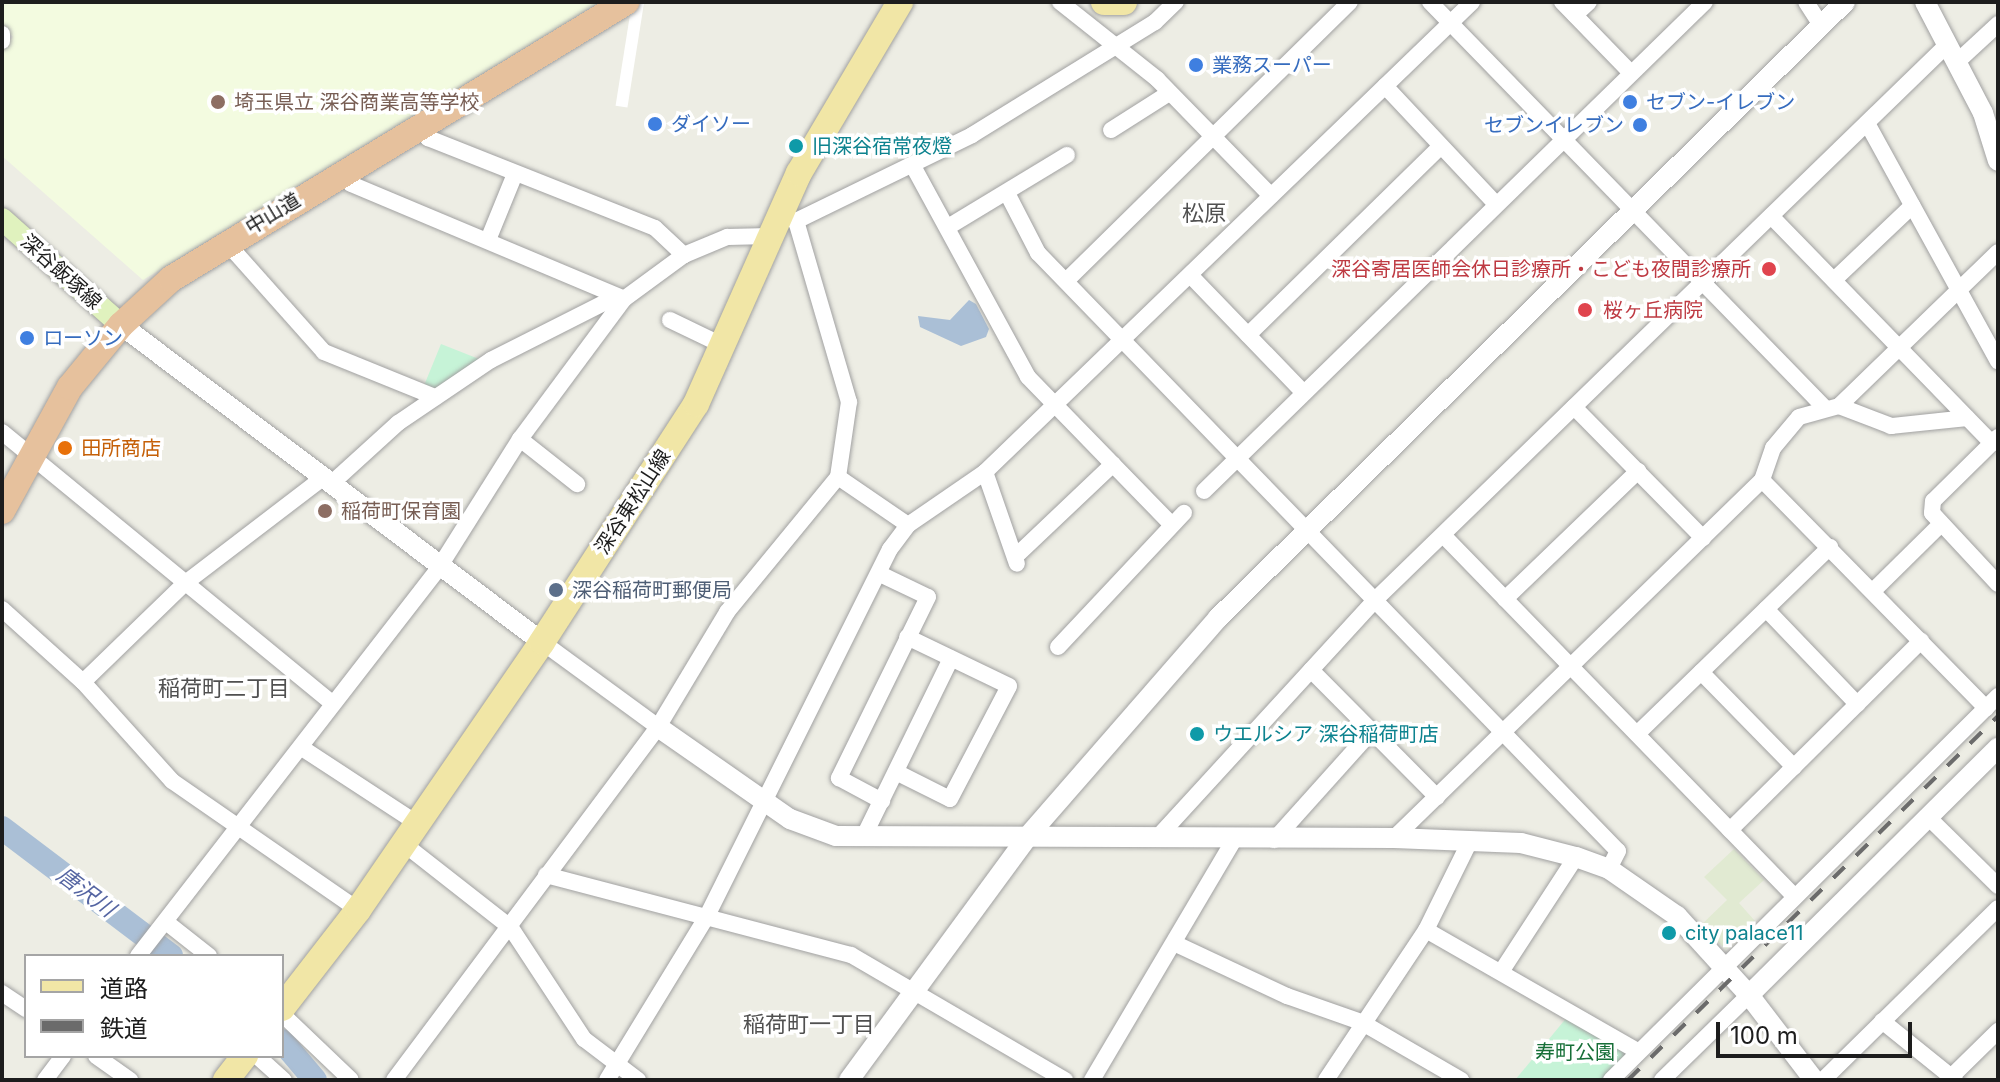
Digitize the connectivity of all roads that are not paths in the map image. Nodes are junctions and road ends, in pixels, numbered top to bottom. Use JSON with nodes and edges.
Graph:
{"nodes":[{"id":1,"x":626,"y":2,"type":"edge"},
{"id":2,"x":900,"y":2,"type":"edge"},
{"id":3,"x":1060,"y":2,"type":"edge"},
{"id":4,"x":1104,"y":2,"type":"edge"},
{"id":5,"x":1124,"y":2,"type":"edge"},
{"id":6,"x":1176,"y":2,"type":"edge"},
{"id":7,"x":1350,"y":2,"type":"edge"},
{"id":8,"x":1430,"y":2,"type":"edge"},
{"id":9,"x":1472,"y":2,"type":"edge"},
{"id":10,"x":1562,"y":2,"type":"edge"},
{"id":11,"x":1589,"y":2,"type":"edge"},
{"id":12,"x":1705,"y":2,"type":"edge"},
{"id":13,"x":1806,"y":2,"type":"edge"},
{"id":14,"x":1845,"y":2,"type":"edge"},
{"id":15,"x":1925,"y":2,"type":"edge"},
{"id":16,"x":1575,"y":15,"type":"junction"},
{"id":17,"x":1451,"y":23,"type":"junction"},
{"id":18,"x":1998,"y":24,"type":"edge"},
{"id":19,"x":1821,"y":25,"type":"junction"},
{"id":20,"x":2,"y":34,"type":"edge"},
{"id":21,"x":2,"y":41,"type":"edge"},
{"id":22,"x":1113,"y":49,"type":"junction"},
{"id":23,"x":1953,"y":53,"type":"junction"},
{"id":24,"x":1631,"y":73,"type":"junction"},
{"id":25,"x":1385,"y":86,"type":"junction"},
{"id":26,"x":1169,"y":93,"type":"junction"},
{"id":27,"x":1867,"y":123,"type":"junction"},
{"id":28,"x":421,"y":125,"type":"junction"},
{"id":29,"x":1111,"y":130,"type":"dead end"},
{"id":30,"x":1214,"y":139,"type":"junction"},
{"id":31,"x":1564,"y":139,"type":"junction"},
{"id":32,"x":1440,"y":147,"type":"junction"},
{"id":33,"x":1067,"y":155,"type":"dead end"},
{"id":34,"x":1998,"y":161,"type":"edge"},
{"id":35,"x":913,"y":166,"type":"junction"},
{"id":36,"x":343,"y":172,"type":"junction"},
{"id":37,"x":515,"y":174,"type":"junction"},
{"id":38,"x":1007,"y":193,"type":"junction"},
{"id":39,"x":1271,"y":196,"type":"junction"},
{"id":40,"x":1496,"y":204,"type":"junction"},
{"id":41,"x":1912,"y":206,"type":"junction"},
{"id":42,"x":1632,"y":210,"type":"junction"},
{"id":43,"x":1771,"y":216,"type":"junction"},
{"id":44,"x":2,"y":219,"type":"edge"},
{"id":45,"x":782,"y":224,"type":"junction"},
{"id":46,"x":948,"y":227,"type":"junction"},
{"id":47,"x":488,"y":240,"type":"junction"},
{"id":48,"x":226,"y":242,"type":"junction"},
{"id":49,"x":1998,"y":252,"type":"edge"},
{"id":50,"x":684,"y":255,"type":"junction"},
{"id":51,"x":1190,"y":275,"type":"junction"},
{"id":52,"x":1834,"y":280,"type":"junction"},
{"id":53,"x":1066,"y":281,"type":"junction"},
{"id":54,"x":1702,"y":282,"type":"junction"},
{"id":55,"x":1959,"y":289,"type":"junction"},
{"id":56,"x":624,"y":299,"type":"junction"},
{"id":57,"x":670,"y":320,"type":"dead end"},
{"id":58,"x":121,"y":325,"type":"junction"},
{"id":59,"x":1248,"y":335,"type":"junction"},
{"id":60,"x":1122,"y":340,"type":"junction"},
{"id":61,"x":722,"y":345,"type":"junction"},
{"id":62,"x":1899,"y":348,"type":"junction"},
{"id":63,"x":1998,"y":361,"type":"edge"},
{"id":64,"x":1303,"y":392,"type":"junction"},
{"id":65,"x":435,"y":397,"type":"junction"},
{"id":66,"x":1055,"y":405,"type":"junction"},
{"id":67,"x":1832,"y":406,"type":"junction"},
{"id":68,"x":1574,"y":407,"type":"junction"},
{"id":69,"x":1967,"y":418,"type":"junction"},
{"id":70,"x":2,"y":432,"type":"edge"},
{"id":71,"x":520,"y":439,"type":"junction"},
{"id":72,"x":1995,"y":440,"type":"edge"},
{"id":73,"x":29,"y":454,"type":"junction"},
{"id":74,"x":1236,"y":456,"type":"junction"},
{"id":75,"x":1113,"y":464,"type":"junction"},
{"id":76,"x":1638,"y":471,"type":"junction"},
{"id":77,"x":985,"y":472,"type":"junction"},
{"id":78,"x":838,"y":477,"type":"junction"},
{"id":79,"x":328,"y":480,"type":"junction"},
{"id":80,"x":1762,"y":480,"type":"junction"},
{"id":81,"x":577,"y":484,"type":"dead end"},
{"id":82,"x":1204,"y":491,"type":"dead end"},
{"id":83,"x":2,"y":511,"type":"edge"},
{"id":84,"x":908,"y":525,"type":"junction"},
{"id":85,"x":1940,"y":525,"type":"junction"},
{"id":86,"x":1305,"y":529,"type":"junction"},
{"id":87,"x":1443,"y":535,"type":"junction"},
{"id":88,"x":1703,"y":538,"type":"junction"},
{"id":89,"x":1830,"y":547,"type":"junction"},
{"id":90,"x":440,"y":566,"type":"junction"},
{"id":91,"x":880,"y":574,"type":"junction"},
{"id":92,"x":1995,"y":575,"type":"edge"},
{"id":93,"x":184,"y":584,"type":"junction"},
{"id":94,"x":1873,"y":591,"type":"junction"},
{"id":95,"x":1505,"y":599,"type":"junction"},
{"id":96,"x":1375,"y":600,"type":"junction"},
{"id":97,"x":2,"y":609,"type":"edge"},
{"id":98,"x":1766,"y":609,"type":"junction"},
{"id":99,"x":907,"y":637,"type":"junction"},
{"id":100,"x":1921,"y":641,"type":"junction"},
{"id":101,"x":542,"y":642,"type":"junction"},
{"id":102,"x":1058,"y":647,"type":"dead end"},
{"id":103,"x":951,"y":658,"type":"junction"},
{"id":104,"x":1570,"y":666,"type":"junction"},
{"id":105,"x":1311,"y":670,"type":"junction"},
{"id":106,"x":1701,"y":672,"type":"junction"},
{"id":107,"x":83,"y":682,"type":"junction"},
{"id":108,"x":1992,"y":702,"type":"edge"},
{"id":109,"x":333,"y":704,"type":"junction"},
{"id":110,"x":1857,"y":704,"type":"junction"},
{"id":111,"x":658,"y":727,"type":"junction"},
{"id":112,"x":1503,"y":731,"type":"junction"},
{"id":113,"x":1371,"y":732,"type":"junction"},
{"id":114,"x":1637,"y":734,"type":"junction"},
{"id":115,"x":302,"y":748,"type":"junction"},
{"id":116,"x":1998,"y":748,"type":"edge"},
{"id":117,"x":1794,"y":767,"type":"junction"},
{"id":118,"x":896,"y":772,"type":"junction"},
{"id":119,"x":1437,"y":797,"type":"junction"},
{"id":120,"x":882,"y":801,"type":"junction"},
{"id":121,"x":762,"y":802,"type":"junction"},
{"id":122,"x":1928,"y":817,"type":"junction"},
{"id":123,"x":241,"y":828,"type":"junction"},
{"id":124,"x":1730,"y":830,"type":"junction"},
{"id":125,"x":411,"y":834,"type":"junction"},
{"id":126,"x":1028,"y":836,"type":"junction"},
{"id":127,"x":863,"y":838,"type":"junction"},
{"id":128,"x":1157,"y":838,"type":"junction"},
{"id":129,"x":1235,"y":838,"type":"junction"},
{"id":130,"x":1394,"y":838,"type":"junction"},
{"id":131,"x":1274,"y":840,"type":"junction"},
{"id":132,"x":1470,"y":841,"type":"junction"},
{"id":133,"x":1576,"y":857,"type":"junction"},
{"id":134,"x":1609,"y":869,"type":"junction"},
{"id":135,"x":546,"y":875,"type":"junction"},
{"id":136,"x":1998,"y":886,"type":"edge"},
{"id":137,"x":1795,"y":897,"type":"junction"},
{"id":138,"x":1998,"y":908,"type":"edge"},
{"id":139,"x":358,"y":910,"type":"junction"},
{"id":140,"x":706,"y":918,"type":"junction"},
{"id":141,"x":164,"y":924,"type":"junction"},
{"id":142,"x":511,"y":928,"type":"junction"},
{"id":143,"x":1426,"y":930,"type":"junction"},
{"id":144,"x":1176,"y":944,"type":"junction"},
{"id":145,"x":140,"y":954,"type":"edge"},
{"id":146,"x":206,"y":954,"type":"edge"},
{"id":147,"x":1724,"y":966,"type":"junction"},
{"id":148,"x":1501,"y":972,"type":"junction"},
{"id":149,"x":909,"y":991,"type":"junction"},
{"id":150,"x":2,"y":993,"type":"edge"},
{"id":151,"x":1749,"y":995,"type":"junction"},
{"id":152,"x":24,"y":1008,"type":"edge"},
{"id":153,"x":284,"y":1008,"type":"edge"},
{"id":154,"x":284,"y":1013,"type":"edge"},
{"id":155,"x":1882,"y":1021,"type":"junction"},
{"id":156,"x":1361,"y":1022,"type":"junction"},
{"id":157,"x":1998,"y":1031,"type":"edge"},
{"id":158,"x":1639,"y":1052,"type":"junction"},
{"id":159,"x":62,"y":1058,"type":"edge"},
{"id":160,"x":99,"y":1058,"type":"edge"},
{"id":161,"x":243,"y":1058,"type":"edge"},
{"id":162,"x":259,"y":1058,"type":"edge"},
{"id":163,"x":619,"y":1066,"type":"junction"},
{"id":164,"x":1454,"y":1078,"type":"edge"},
{"id":165,"x":1953,"y":1078,"type":"edge"},
{"id":166,"x":45,"y":1080,"type":"edge"},
{"id":167,"x":130,"y":1080,"type":"edge"},
{"id":168,"x":226,"y":1080,"type":"edge"},
{"id":169,"x":284,"y":1080,"type":"edge"},
{"id":170,"x":351,"y":1080,"type":"edge"},
{"id":171,"x":394,"y":1080,"type":"edge"},
{"id":172,"x":607,"y":1080,"type":"edge"},
{"id":173,"x":638,"y":1080,"type":"edge"},
{"id":174,"x":849,"y":1080,"type":"edge"},
{"id":175,"x":1065,"y":1080,"type":"edge"},
{"id":176,"x":1092,"y":1080,"type":"edge"},
{"id":177,"x":1326,"y":1080,"type":"edge"},
{"id":178,"x":1611,"y":1080,"type":"edge"},
{"id":179,"x":1662,"y":1080,"type":"edge"},
{"id":180,"x":1814,"y":1080,"type":"edge"},
{"id":181,"x":1823,"y":1080,"type":"edge"}],
"edges":[{"from":1,"to":28,"type":"highway","name":"中山道"},
{"from":2,"to":45,"type":"main road","name":"深谷東松山線"},
{"from":3,"to":22,"type":"street"},
{"from":4,"to":5,"type":"main road"},
{"from":6,"to":22,"type":"street"},
{"from":7,"to":30,"type":"street"},
{"from":8,"to":17,"type":"street"},
{"from":9,"to":17,"type":"street"},
{"from":10,"to":16,"type":"street"},
{"from":11,"to":16,"type":"street"},
{"from":12,"to":24,"type":"street"},
{"from":13,"to":19,"type":"street"},
{"from":14,"to":19,"type":"street"},
{"from":15,"to":23,"type":"street"},
{"from":16,"to":24,"type":"street"},
{"from":17,"to":25,"type":"street"},
{"from":17,"to":31,"type":"street"},
{"from":18,"to":23,"type":"street"},
{"from":19,"to":42,"type":"street"},
{"from":20,"to":21,"type":"street"},
{"from":22,"to":26,"type":"street"},
{"from":22,"to":35,"type":"street"},
{"from":23,"to":27,"type":"street"},
{"from":23,"to":34,"type":"street"},
{"from":24,"to":31,"type":"street"},
{"from":25,"to":32,"type":"street"},
{"from":25,"to":39,"type":"street"},
{"from":26,"to":29,"type":"street"},
{"from":26,"to":30,"type":"street"},
{"from":27,"to":41,"type":"street"},
{"from":27,"to":43,"type":"street"},
{"from":28,"to":36,"type":"highway","name":"中山道"},
{"from":28,"to":37,"type":"street"},
{"from":30,"to":39,"type":"street"},
{"from":30,"to":53,"type":"street"},
{"from":31,"to":40,"type":"street"},
{"from":31,"to":42,"type":"street"},
{"from":32,"to":40,"type":"street"},
{"from":32,"to":59,"type":"street"},
{"from":33,"to":38,"type":"street"},
{"from":35,"to":45,"type":"street"},
{"from":35,"to":46,"type":"street"},
{"from":36,"to":47,"type":"street"},
{"from":36,"to":48,"type":"highway","name":"中山道"},
{"from":37,"to":47,"type":"street"},
{"from":37,"to":50,"type":"street"},
{"from":38,"to":46,"type":"street"},
{"from":38,"to":53,"type":"street"},
{"from":39,"to":51,"type":"street"},
{"from":40,"to":64,"type":"street"},
{"from":41,"to":52,"type":"street"},
{"from":41,"to":55,"type":"street"},
{"from":42,"to":54,"type":"street"},
{"from":42,"to":86,"type":"street"},
{"from":43,"to":52,"type":"street"},
{"from":43,"to":54,"type":"street"},
{"from":44,"to":58,"type":"main road","name":"深谷飯塚線"},
{"from":45,"to":50,"type":"street"},
{"from":45,"to":61,"type":"main road","name":"深谷東松山線"},
{"from":45,"to":78,"type":"street"},
{"from":46,"to":66,"type":"street"},
{"from":47,"to":56,"type":"street"},
{"from":48,"to":58,"type":"highway","name":"中山道"},
{"from":48,"to":65,"type":"street"},
{"from":49,"to":55,"type":"street"},
{"from":50,"to":56,"type":"street"},
{"from":51,"to":59,"type":"street"},
{"from":51,"to":60,"type":"street"},
{"from":52,"to":62,"type":"street"},
{"from":53,"to":60,"type":"street"},
{"from":54,"to":67,"type":"street"},
{"from":54,"to":68,"type":"street"},
{"from":55,"to":62,"type":"street"},
{"from":55,"to":63,"type":"street"},
{"from":56,"to":65,"type":"street"},
{"from":56,"to":71,"type":"street"},
{"from":57,"to":61,"type":"street"},
{"from":58,"to":73,"type":"highway","name":"中山道"},
{"from":58,"to":79,"type":"street"},
{"from":59,"to":64,"type":"street"},
{"from":60,"to":66,"type":"street"},
{"from":60,"to":74,"type":"street"},
{"from":61,"to":101,"type":"main road","name":"深谷東松山線"},
{"from":62,"to":67,"type":"street"},
{"from":62,"to":69,"type":"street"},
{"from":64,"to":74,"type":"street"},
{"from":65,"to":79,"type":"street"},
{"from":66,"to":75,"type":"street"},
{"from":66,"to":77,"type":"street"},
{"from":67,"to":69,"type":"street"},
{"from":67,"to":80,"type":"street"},
{"from":68,"to":76,"type":"street"},
{"from":68,"to":87,"type":"street"},
{"from":69,"to":72,"type":"street"},
{"from":70,"to":73,"type":"street"},
{"from":71,"to":81,"type":"street"},
{"from":71,"to":90,"type":"street"},
{"from":72,"to":85,"type":"street"},
{"from":73,"to":83,"type":"highway","name":"中山道"},
{"from":73,"to":93,"type":"street"},
{"from":74,"to":82,"type":"street"},
{"from":74,"to":86,"type":"street"},
{"from":75,"to":77,"type":"street"},
{"from":75,"to":102,"type":"street"},
{"from":76,"to":88,"type":"street"},
{"from":76,"to":95,"type":"street"},
{"from":77,"to":84,"type":"street"},
{"from":78,"to":84,"type":"street"},
{"from":78,"to":111,"type":"street"},
{"from":79,"to":90,"type":"street"},
{"from":79,"to":93,"type":"street"},
{"from":80,"to":88,"type":"street"},
{"from":80,"to":89,"type":"street"},
{"from":84,"to":91,"type":"street"},
{"from":85,"to":92,"type":"street"},
{"from":85,"to":94,"type":"street"},
{"from":86,"to":96,"type":"street"},
{"from":86,"to":126,"type":"street"},
{"from":87,"to":95,"type":"street"},
{"from":87,"to":96,"type":"street"},
{"from":88,"to":104,"type":"street"},
{"from":89,"to":94,"type":"street"},
{"from":89,"to":98,"type":"street"},
{"from":90,"to":101,"type":"street"},
{"from":90,"to":109,"type":"street"},
{"from":91,"to":99,"type":"street"},
{"from":91,"to":121,"type":"street"},
{"from":93,"to":107,"type":"street"},
{"from":93,"to":109,"type":"street"},
{"from":94,"to":100,"type":"street"},
{"from":95,"to":104,"type":"street"},
{"from":96,"to":105,"type":"street"},
{"from":96,"to":112,"type":"street"},
{"from":97,"to":107,"type":"street"},
{"from":98,"to":106,"type":"street"},
{"from":98,"to":110,"type":"street"},
{"from":99,"to":103,"type":"street"},
{"from":99,"to":120,"type":"street"},
{"from":100,"to":108,"type":"street"},
{"from":100,"to":110,"type":"street"},
{"from":101,"to":111,"type":"street"},
{"from":101,"to":125,"type":"main road","name":"深谷東松山線"},
{"from":103,"to":118,"type":"street"},
{"from":103,"to":118,"type":"street"},
{"from":104,"to":112,"type":"street"},
{"from":104,"to":114,"type":"street"},
{"from":105,"to":113,"type":"street"},
{"from":105,"to":128,"type":"street"},
{"from":106,"to":114,"type":"street"},
{"from":106,"to":117,"type":"street"},
{"from":107,"to":123,"type":"street"},
{"from":108,"to":137,"type":"street"},
{"from":109,"to":115,"type":"street"},
{"from":110,"to":117,"type":"street"},
{"from":111,"to":121,"type":"street"},
{"from":111,"to":135,"type":"street"},
{"from":112,"to":119,"type":"street"},
{"from":112,"to":134,"type":"street"},
{"from":113,"to":119,"type":"street"},
{"from":113,"to":131,"type":"street"},
{"from":114,"to":124,"type":"street"},
{"from":115,"to":123,"type":"street"},
{"from":115,"to":125,"type":"street"},
{"from":116,"to":122,"type":"street"},
{"from":117,"to":124,"type":"street"},
{"from":118,"to":120,"type":"street"},
{"from":119,"to":130,"type":"street"},
{"from":120,"to":127,"type":"street"},
{"from":121,"to":127,"type":"street"},
{"from":121,"to":140,"type":"street"},
{"from":122,"to":136,"type":"street"},
{"from":122,"to":151,"type":"street"},
{"from":123,"to":139,"type":"street"},
{"from":123,"to":141,"type":"street"},
{"from":124,"to":137,"type":"street"},
{"from":125,"to":139,"type":"main road","name":"深谷東松山線"},
{"from":125,"to":142,"type":"street"},
{"from":126,"to":127,"type":"street"},
{"from":126,"to":128,"type":"street"},
{"from":126,"to":149,"type":"street"},
{"from":128,"to":129,"type":"street"},
{"from":129,"to":131,"type":"street"},
{"from":129,"to":144,"type":"street"},
{"from":130,"to":131,"type":"street"},
{"from":130,"to":132,"type":"street"},
{"from":132,"to":133,"type":"street"},
{"from":132,"to":143,"type":"street"},
{"from":133,"to":134,"type":"street"},
{"from":133,"to":148,"type":"street"},
{"from":134,"to":147,"type":"street"},
{"from":135,"to":140,"type":"street"},
{"from":135,"to":142,"type":"street"},
{"from":137,"to":147,"type":"street"},
{"from":138,"to":155,"type":"street"},
{"from":139,"to":153,"type":"main road","name":"深谷東松山線"},
{"from":140,"to":149,"type":"street"},
{"from":140,"to":163,"type":"street"},
{"from":141,"to":145,"type":"street"},
{"from":141,"to":146,"type":"street"},
{"from":142,"to":163,"type":"street"},
{"from":142,"to":171,"type":"street"},
{"from":143,"to":148,"type":"street"},
{"from":143,"to":156,"type":"street"},
{"from":144,"to":156,"type":"street"},
{"from":144,"to":176,"type":"street"},
{"from":147,"to":151,"type":"street"},
{"from":147,"to":158,"type":"street"},
{"from":148,"to":158,"type":"street"},
{"from":149,"to":174,"type":"street"},
{"from":149,"to":175,"type":"street"},
{"from":150,"to":152,"type":"street"},
{"from":151,"to":179,"type":"street"},
{"from":151,"to":180,"type":"street"},
{"from":154,"to":170,"type":"street"},
{"from":155,"to":165,"type":"street"},
{"from":155,"to":181,"type":"street"},
{"from":156,"to":164,"type":"street"},
{"from":156,"to":177,"type":"street"},
{"from":157,"to":165,"type":"street"},
{"from":158,"to":178,"type":"street"},
{"from":159,"to":166,"type":"street"},
{"from":160,"to":167,"type":"street"},
{"from":161,"to":168,"type":"main road"},
{"from":162,"to":169,"type":"street"},
{"from":163,"to":172,"type":"street"},
{"from":163,"to":173,"type":"street"}]}
